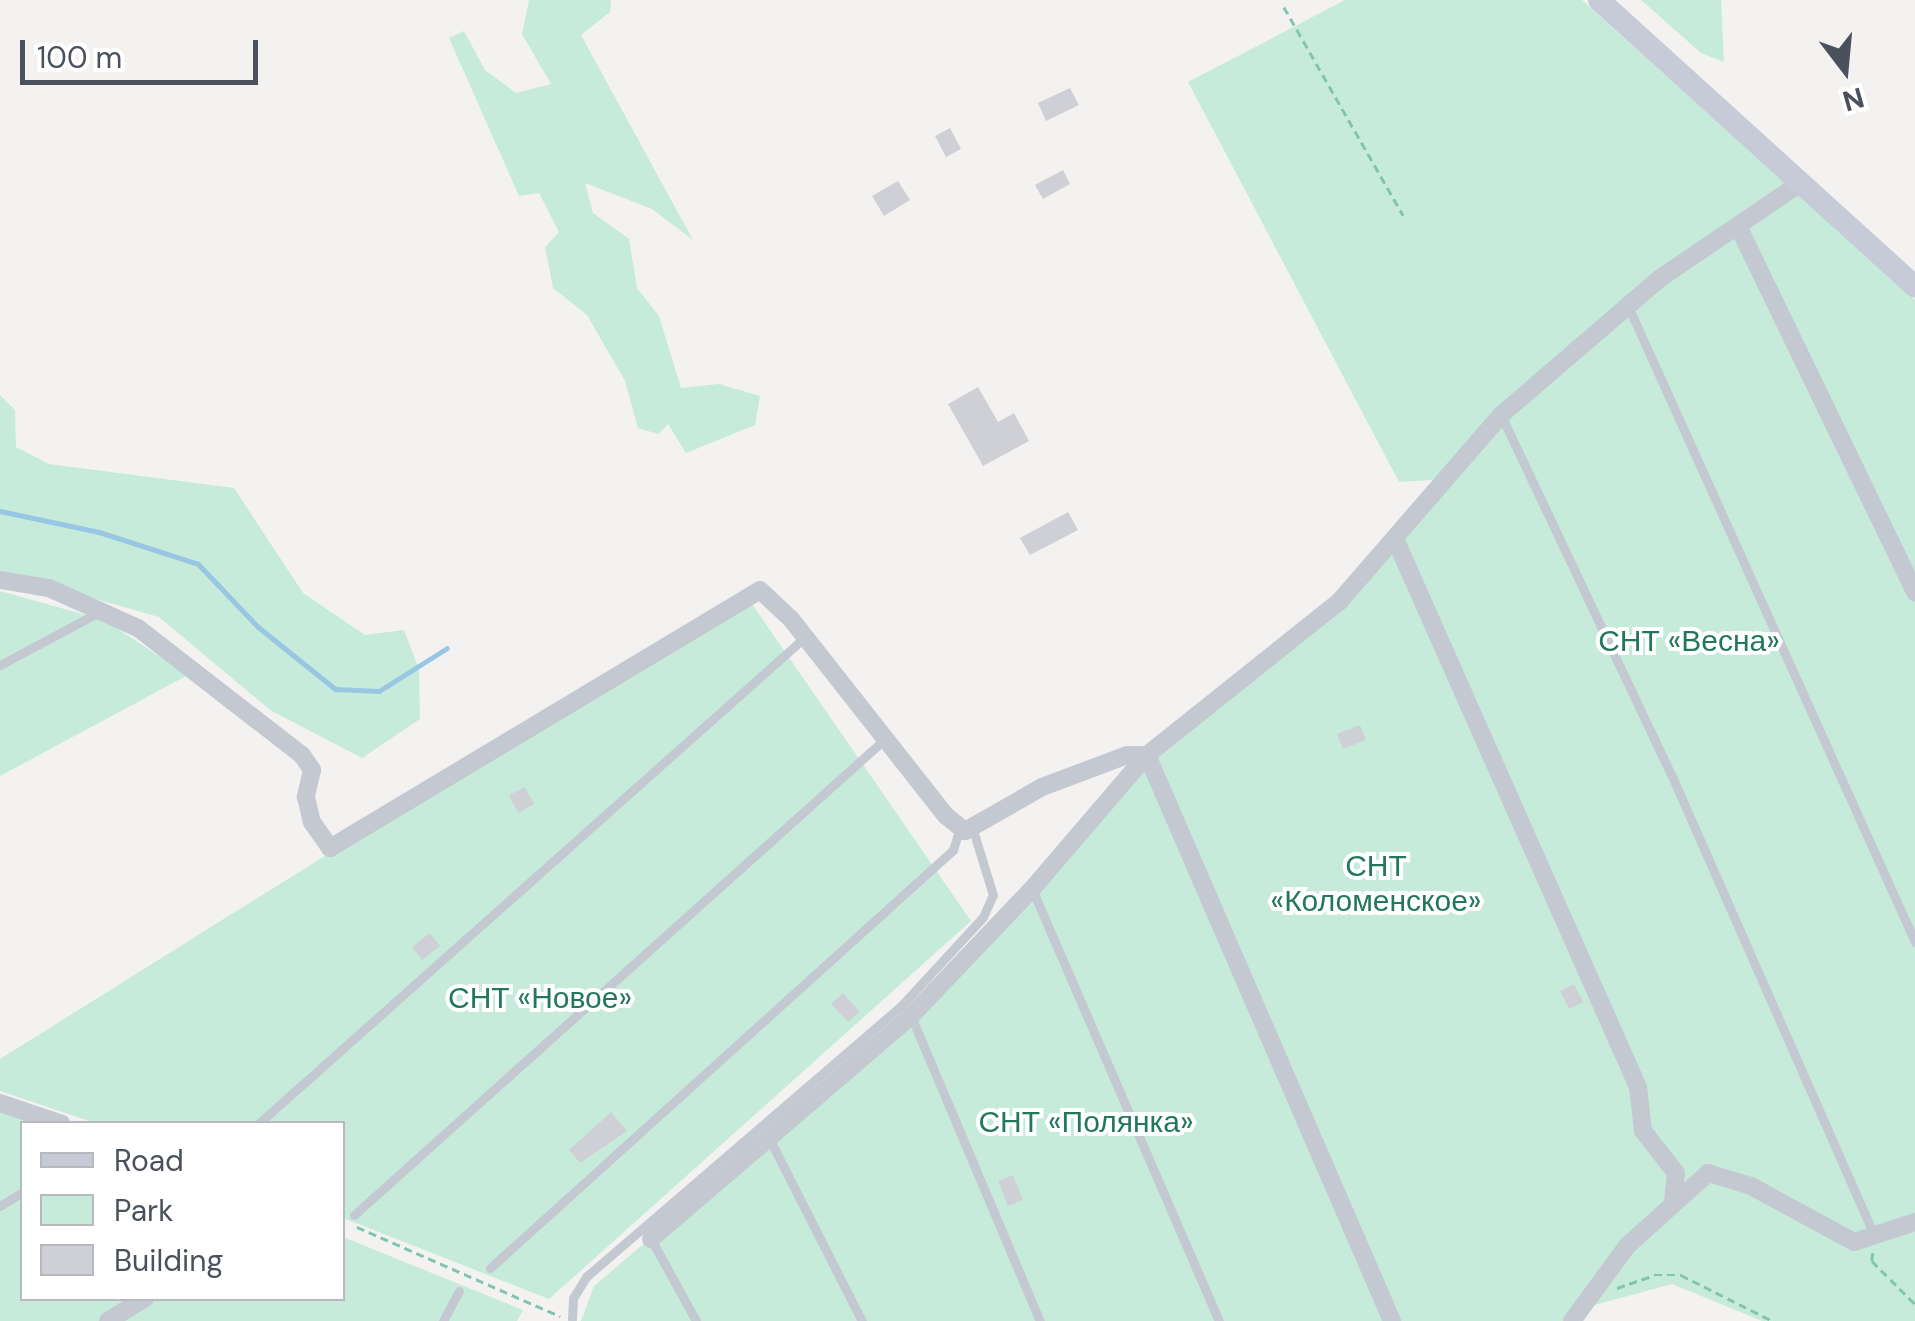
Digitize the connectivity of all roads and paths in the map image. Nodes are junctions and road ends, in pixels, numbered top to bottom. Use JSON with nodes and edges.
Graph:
{"nodes":[{"id":1,"x":1599,"y":0,"type":"edge"},
{"id":2,"x":1284,"y":7,"type":"dead end"},
{"id":3,"x":1792,"y":188,"type":"dead end"},
{"id":4,"x":1403,"y":215,"type":"dead end"},
{"id":5,"x":1738,"y":226,"type":"junction"},
{"id":6,"x":1915,"y":287,"type":"edge"},
{"id":7,"x":1627,"y":305,"type":"junction"},
{"id":8,"x":1501,"y":414,"type":"junction"},
{"id":9,"x":1396,"y":541,"type":"junction"},
{"id":10,"x":0,"y":580,"type":"edge"},
{"id":11,"x":1915,"y":592,"type":"edge"},
{"id":12,"x":103,"y":610,"type":"junction"},
{"id":13,"x":805,"y":637,"type":"junction"},
{"id":14,"x":0,"y":665,"type":"edge"},
{"id":15,"x":886,"y":738,"type":"junction"},
{"id":16,"x":1147,"y":755,"type":"junction"},
{"id":17,"x":966,"y":828,"type":"junction"},
{"id":18,"x":1032,"y":890,"type":"junction"},
{"id":19,"x":1915,"y":942,"type":"edge"},
{"id":20,"x":911,"y":1016,"type":"junction"},
{"id":21,"x":0,"y":1103,"type":"edge"},
{"id":22,"x":53,"y":1121,"type":"edge"},
{"id":23,"x":261,"y":1121,"type":"edge"},
{"id":24,"x":769,"y":1138,"type":"junction"},
{"id":25,"x":1674,"y":1200,"type":"junction"},
{"id":26,"x":354,"y":1216,"type":"dead end"},
{"id":27,"x":1915,"y":1222,"type":"edge"},
{"id":28,"x":345,"y":1223,"type":"edge"},
{"id":29,"x":1874,"y":1236,"type":"junction"},
{"id":30,"x":651,"y":1239,"type":"joint"},
{"id":31,"x":490,"y":1268,"type":"dead end"},
{"id":32,"x":459,"y":1291,"type":"dead end"},
{"id":33,"x":1587,"y":1299,"type":"junction"},
{"id":34,"x":140,"y":1301,"type":"edge"},
{"id":35,"x":1915,"y":1304,"type":"edge"},
{"id":36,"x":572,"y":1319,"type":"edge"},
{"id":37,"x":108,"y":1321,"type":"edge"},
{"id":38,"x":443,"y":1321,"type":"edge"},
{"id":39,"x":696,"y":1321,"type":"edge"},
{"id":40,"x":862,"y":1321,"type":"edge"},
{"id":41,"x":1040,"y":1321,"type":"edge"},
{"id":42,"x":1218,"y":1321,"type":"edge"},
{"id":43,"x":1392,"y":1321,"type":"edge"},
{"id":44,"x":1572,"y":1321,"type":"edge"},
{"id":45,"x":1772,"y":1321,"type":"edge"}],
"edges":[{"from":1,"to":6,"type":"main road"},
{"from":2,"to":4,"type":"path"},
{"from":3,"to":5,"type":"street"},
{"from":5,"to":7,"type":"street"},
{"from":5,"to":11,"type":"street"},
{"from":7,"to":8,"type":"street"},
{"from":7,"to":19,"type":"lane"},
{"from":8,"to":9,"type":"street"},
{"from":8,"to":29,"type":"lane"},
{"from":9,"to":16,"type":"street"},
{"from":9,"to":25,"type":"street"},
{"from":10,"to":12,"type":"street"},
{"from":12,"to":13,"type":"street"},
{"from":12,"to":14,"type":"lane"},
{"from":13,"to":15,"type":"street"},
{"from":13,"to":23,"type":"lane"},
{"from":15,"to":17,"type":"street"},
{"from":15,"to":26,"type":"lane"},
{"from":16,"to":17,"type":"street"},
{"from":16,"to":18,"type":"street"},
{"from":16,"to":43,"type":"street"},
{"from":17,"to":31,"type":"lane"},
{"from":17,"to":36,"type":"lane"},
{"from":18,"to":20,"type":"street"},
{"from":18,"to":42,"type":"lane"},
{"from":20,"to":24,"type":"street"},
{"from":20,"to":41,"type":"lane"},
{"from":21,"to":22,"type":"street"},
{"from":24,"to":30,"type":"street"},
{"from":24,"to":40,"type":"lane"},
{"from":25,"to":29,"type":"street"},
{"from":25,"to":33,"type":"street"},
{"from":27,"to":29,"type":"street"},
{"from":28,"to":36,"type":"path"},
{"from":29,"to":35,"type":"path"},
{"from":30,"to":39,"type":"lane"},
{"from":32,"to":38,"type":"lane"},
{"from":33,"to":44,"type":"street"},
{"from":33,"to":45,"type":"path"},
{"from":34,"to":37,"type":"street"}]}
